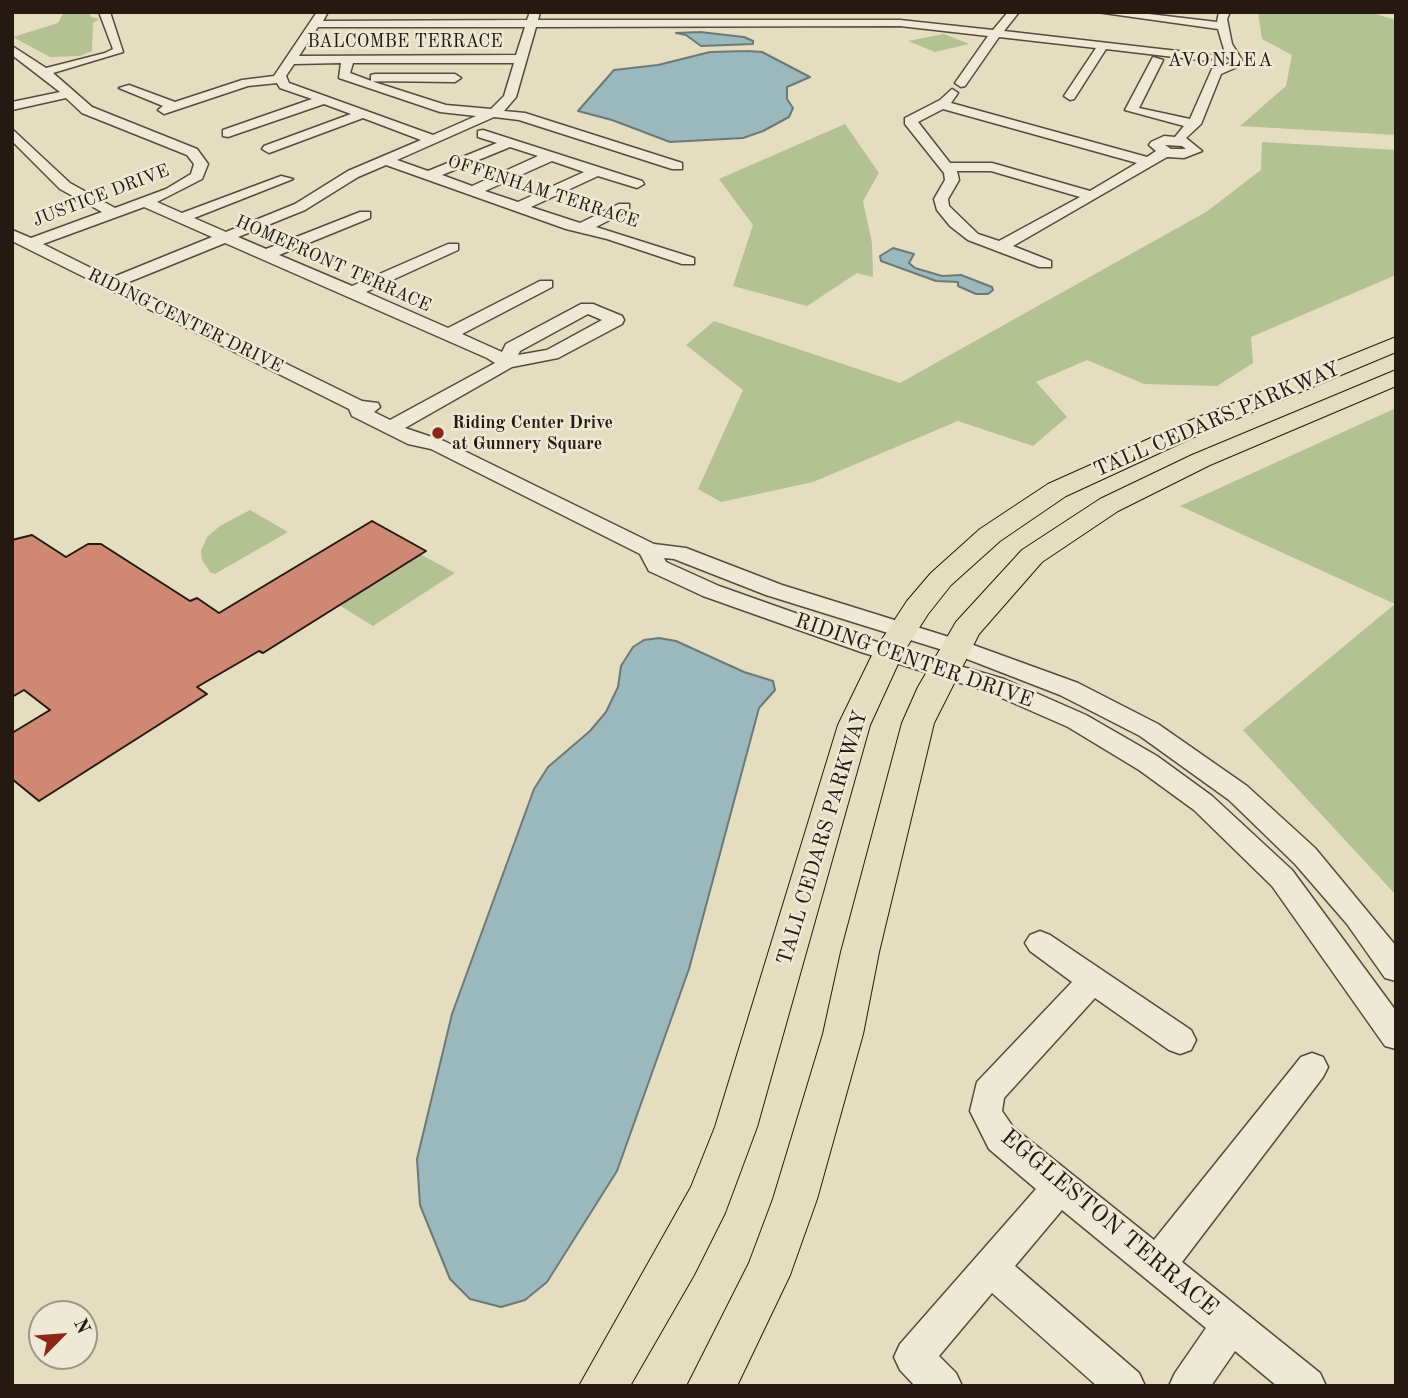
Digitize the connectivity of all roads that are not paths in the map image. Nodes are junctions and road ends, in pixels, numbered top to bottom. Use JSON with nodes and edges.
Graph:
{"nodes":[{"id":1,"x":104,"y":12,"type":"edge"},
{"id":2,"x":323,"y":12,"type":"edge"},
{"id":3,"x":1101,"y":12,"type":"edge"},
{"id":4,"x":1225,"y":12,"type":"edge"},
{"id":5,"x":1012,"y":15,"type":"edge"},
{"id":6,"x":426,"y":18,"type":"edge"},
{"id":7,"x":533,"y":18,"type":"edge"},
{"id":8,"x":808,"y":18,"type":"edge"},
{"id":9,"x":902,"y":18,"type":"edge"},
{"id":10,"x":1169,"y":18,"type":"edge"},
{"id":11,"x":315,"y":24,"type":"junction"},
{"id":12,"x":1222,"y":26,"type":"junction"},
{"id":13,"x":998,"y":33,"type":"junction"},
{"id":14,"x":1227,"y":45,"type":"junction"},
{"id":15,"x":1103,"y":46,"type":"junction"},
{"id":16,"x":1160,"y":46,"type":"dead end"},
{"id":17,"x":12,"y":49,"type":"edge"},
{"id":18,"x":348,"y":59,"type":"junction"},
{"id":19,"x":464,"y":59,"type":"junction"},
{"id":20,"x":520,"y":59,"type":"junction"},
{"id":21,"x":290,"y":60,"type":"junction"},
{"id":22,"x":1157,"y":60,"type":"dead end"},
{"id":23,"x":1210,"y":63,"type":"junction"},
{"id":24,"x":44,"y":72,"type":"junction"},
{"id":25,"x":354,"y":78,"type":"junction"},
{"id":26,"x":280,"y":79,"type":"junction"},
{"id":27,"x":125,"y":88,"type":"dead end"},
{"id":28,"x":446,"y":92,"type":"junction"},
{"id":29,"x":69,"y":94,"type":"junction"},
{"id":30,"x":1070,"y":96,"type":"dead end"},
{"id":31,"x":322,"y":100,"type":"junction"},
{"id":32,"x":941,"y":104,"type":"junction"},
{"id":33,"x":12,"y":106,"type":"edge"},
{"id":34,"x":496,"y":113,"type":"junction"},
{"id":35,"x":363,"y":114,"type":"junction"},
{"id":36,"x":1194,"y":124,"type":"junction"},
{"id":37,"x":12,"y":133,"type":"edge"},
{"id":38,"x":228,"y":133,"type":"dead end"},
{"id":39,"x":483,"y":134,"type":"dead end"},
{"id":40,"x":435,"y":140,"type":"junction"},
{"id":41,"x":509,"y":142,"type":"junction"},
{"id":42,"x":268,"y":149,"type":"dead end"},
{"id":43,"x":551,"y":156,"type":"junction"},
{"id":44,"x":385,"y":160,"type":"junction"},
{"id":45,"x":1149,"y":162,"type":"junction"},
{"id":46,"x":677,"y":166,"type":"dead end"},
{"id":47,"x":947,"y":167,"type":"junction"},
{"id":48,"x":597,"y":171,"type":"junction"},
{"id":49,"x":430,"y":175,"type":"junction"},
{"id":50,"x":286,"y":179,"type":"dead end"},
{"id":51,"x":637,"y":184,"type":"dead end"},
{"id":52,"x":472,"y":191,"type":"junction"},
{"id":53,"x":1091,"y":196,"type":"junction"},
{"id":54,"x":145,"y":202,"type":"junction"},
{"id":55,"x":624,"y":206,"type":"dead end"},
{"id":56,"x":519,"y":207,"type":"junction"},
{"id":57,"x":114,"y":213,"type":"junction"},
{"id":58,"x":365,"y":215,"type":"dead end"},
{"id":59,"x":181,"y":218,"type":"junction"},
{"id":60,"x":582,"y":228,"type":"junction"},
{"id":61,"x":12,"y":235,"type":"edge"},
{"id":62,"x":224,"y":238,"type":"junction"},
{"id":63,"x":30,"y":244,"type":"junction"},
{"id":64,"x":453,"y":247,"type":"dead end"},
{"id":65,"x":1000,"y":247,"type":"junction"},
{"id":66,"x":265,"y":255,"type":"junction"},
{"id":67,"x":688,"y":261,"type":"dead end"},
{"id":68,"x":1045,"y":264,"type":"dead end"},
{"id":69,"x":109,"y":284,"type":"junction"},
{"id":70,"x":546,"y":284,"type":"dead end"},
{"id":71,"x":351,"y":293,"type":"junction"},
{"id":72,"x":447,"y":335,"type":"junction"},
{"id":73,"x":1396,"y":344,"type":"edge"},
{"id":74,"x":506,"y":363,"type":"junction"},
{"id":75,"x":1396,"y":377,"type":"edge"},
{"id":76,"x":358,"y":406,"type":"junction"},
{"id":77,"x":398,"y":424,"type":"junction"},
{"id":78,"x":437,"y":445,"type":"junction"},
{"id":79,"x":895,"y":641,"type":"junction"},
{"id":80,"x":950,"y":658,"type":"junction"},
{"id":81,"x":1040,"y":943,"type":"dead end"},
{"id":82,"x":1396,"y":969,"type":"edge"},
{"id":83,"x":1093,"y":980,"type":"junction"},
{"id":84,"x":1396,"y":1036,"type":"edge"},
{"id":85,"x":1180,"y":1040,"type":"dead end"},
{"id":86,"x":1312,"y":1067,"type":"dead end"},
{"id":87,"x":1060,"y":1187,"type":"junction"},
{"id":88,"x":1158,"y":1264,"type":"junction"},
{"id":89,"x":989,"y":1267,"type":"junction"},
{"id":90,"x":1231,"y":1325,"type":"junction"},
{"id":91,"x":603,"y":1386,"type":"edge"},
{"id":92,"x":711,"y":1386,"type":"edge"},
{"id":93,"x":943,"y":1386,"type":"edge"},
{"id":94,"x":1126,"y":1386,"type":"edge"},
{"id":95,"x":1188,"y":1386,"type":"edge"},
{"id":96,"x":1307,"y":1386,"type":"edge"}],
"edges":[{"from":1,"to":24,"type":"street"},
{"from":2,"to":11,"type":"street"},
{"from":3,"to":10,"type":"street"},
{"from":4,"to":12,"type":"street"},
{"from":5,"to":13,"type":"street"},
{"from":6,"to":7,"type":"street"},
{"from":6,"to":11,"type":"street"},
{"from":7,"to":8,"type":"street"},
{"from":7,"to":20,"type":"street"},
{"from":8,"to":9,"type":"street"},
{"from":9,"to":13,"type":"street"},
{"from":10,"to":12,"type":"street"},
{"from":10,"to":16,"type":"street"},
{"from":11,"to":21,"type":"street"},
{"from":12,"to":14,"type":"street"},
{"from":13,"to":15,"type":"street"},
{"from":13,"to":32,"type":"street"},
{"from":14,"to":23,"type":"street"},
{"from":14,"to":23,"type":"street"},
{"from":15,"to":23,"type":"street"},
{"from":15,"to":30,"type":"street"},
{"from":17,"to":24,"type":"street","name":"JUSTICE DRIVE"},
{"from":18,"to":19,"type":"street","name":"BALCOMBE TERRACE"},
{"from":18,"to":21,"type":"street","name":"BALCOMBE TERRACE"},
{"from":18,"to":25,"type":"street"},
{"from":19,"to":20,"type":"street","name":"BALCOMBE TERRACE"},
{"from":19,"to":28,"type":"street"},
{"from":20,"to":34,"type":"street"},
{"from":21,"to":26,"type":"street"},
{"from":22,"to":36,"type":"street"},
{"from":23,"to":36,"type":"street"},
{"from":24,"to":29,"type":"street","name":"JUSTICE DRIVE"},
{"from":25,"to":28,"type":"street"},
{"from":25,"to":28,"type":"street"},
{"from":26,"to":27,"type":"street"},
{"from":26,"to":31,"type":"street"},
{"from":28,"to":34,"type":"street"},
{"from":29,"to":33,"type":"street"},
{"from":29,"to":54,"type":"street","name":"JUSTICE DRIVE"},
{"from":31,"to":35,"type":"street"},
{"from":31,"to":38,"type":"street"},
{"from":32,"to":45,"type":"street"},
{"from":32,"to":47,"type":"street"},
{"from":34,"to":40,"type":"street"},
{"from":34,"to":46,"type":"street"},
{"from":35,"to":40,"type":"street"},
{"from":35,"to":42,"type":"street"},
{"from":36,"to":45,"type":"street"},
{"from":37,"to":57,"type":"street"},
{"from":39,"to":41,"type":"street"},
{"from":40,"to":44,"type":"street"},
{"from":41,"to":43,"type":"street"},
{"from":41,"to":49,"type":"street"},
{"from":43,"to":48,"type":"street"},
{"from":43,"to":52,"type":"street"},
{"from":44,"to":49,"type":"street","name":"OFFENHAM TERRACE"},
{"from":44,"to":62,"type":"street"},
{"from":45,"to":53,"type":"street"},
{"from":47,"to":53,"type":"street"},
{"from":47,"to":65,"type":"street"},
{"from":48,"to":51,"type":"street"},
{"from":48,"to":56,"type":"street"},
{"from":49,"to":52,"type":"street","name":"OFFENHAM TERRACE"},
{"from":50,"to":59,"type":"street"},
{"from":52,"to":56,"type":"street","name":"OFFENHAM TERRACE"},
{"from":53,"to":65,"type":"street"},
{"from":54,"to":57,"type":"street","name":"JUSTICE DRIVE"},
{"from":54,"to":59,"type":"street","name":"HOMEFRONT TERRACE"},
{"from":55,"to":60,"type":"street"},
{"from":56,"to":60,"type":"street","name":"OFFENHAM TERRACE"},
{"from":57,"to":63,"type":"street","name":"JUSTICE DRIVE"},
{"from":58,"to":66,"type":"street"},
{"from":59,"to":62,"type":"street","name":"HOMEFRONT TERRACE"},
{"from":60,"to":67,"type":"street","name":"OFFENHAM TERRACE"},
{"from":61,"to":63,"type":"street","name":"RIDING CENTER DRIVE"},
{"from":62,"to":66,"type":"street","name":"HOMEFRONT TERRACE"},
{"from":62,"to":69,"type":"street"},
{"from":63,"to":69,"type":"street","name":"RIDING CENTER DRIVE"},
{"from":64,"to":71,"type":"street"},
{"from":65,"to":68,"type":"street"},
{"from":66,"to":71,"type":"street","name":"HOMEFRONT TERRACE"},
{"from":69,"to":76,"type":"street","name":"RIDING CENTER DRIVE"},
{"from":70,"to":72,"type":"street"},
{"from":71,"to":72,"type":"street","name":"HOMEFRONT TERRACE"},
{"from":72,"to":74,"type":"street","name":"HOMEFRONT TERRACE"},
{"from":73,"to":79,"type":"main road","name":"TALL CEDARS PARKWAY"},
{"from":74,"to":74,"type":"street"},
{"from":74,"to":77,"type":"street"},
{"from":75,"to":80,"type":"main road","name":"TALL CEDARS PARKWAY"},
{"from":76,"to":77,"type":"street","name":"RIDING CENTER DRIVE"},
{"from":76,"to":78,"type":"street","name":"RIDING CENTER DRIVE"},
{"from":77,"to":78,"type":"street","name":"RIDING CENTER DRIVE"},
{"from":78,"to":79,"type":"street","name":"RIDING CENTER DRIVE"},
{"from":79,"to":80,"type":"street","name":"RIDING CENTER DRIVE"},
{"from":79,"to":91,"type":"main road","name":"TALL CEDARS PARKWAY"},
{"from":80,"to":82,"type":"street","name":"RIDING CENTER DRIVE"},
{"from":80,"to":84,"type":"street","name":"RIDING CENTER DRIVE"},
{"from":80,"to":92,"type":"main road","name":"TALL CEDARS PARKWAY"},
{"from":81,"to":83,"type":"street"},
{"from":83,"to":85,"type":"street"},
{"from":83,"to":87,"type":"street","name":"EGGLESTON TERRACE"},
{"from":86,"to":88,"type":"street"},
{"from":87,"to":88,"type":"street","name":"EGGLESTON TERRACE"},
{"from":87,"to":89,"type":"street"},
{"from":88,"to":90,"type":"street","name":"EGGLESTON TERRACE"},
{"from":89,"to":93,"type":"street"},
{"from":89,"to":94,"type":"street"},
{"from":90,"to":95,"type":"street"},
{"from":90,"to":96,"type":"street","name":"EGGLESTON TERRACE"}]}
